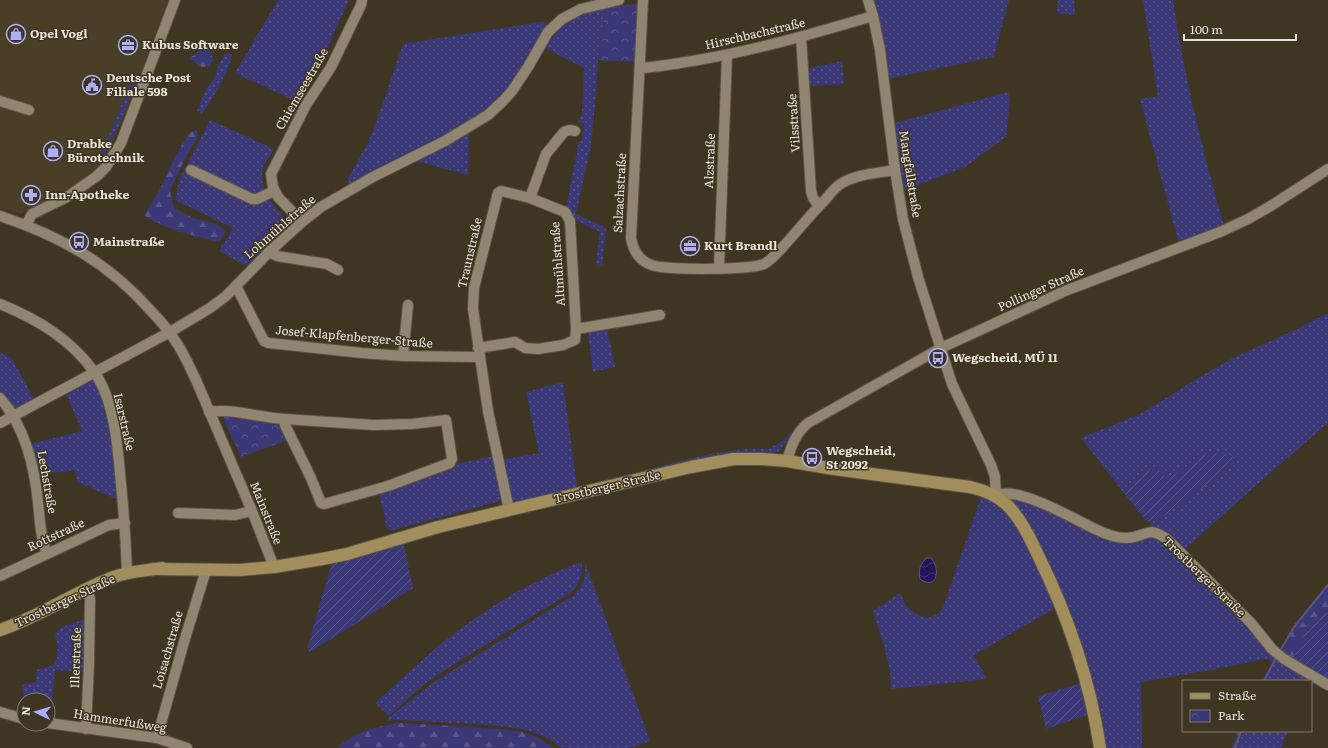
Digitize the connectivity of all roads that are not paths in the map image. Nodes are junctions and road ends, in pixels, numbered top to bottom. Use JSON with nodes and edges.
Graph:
{"nodes":[{"id":1,"x":175,"y":0,"type":"edge"},
{"id":2,"x":362,"y":0,"type":"edge"},
{"id":3,"x":620,"y":0,"type":"edge"},
{"id":4,"x":643,"y":0,"type":"edge"},
{"id":5,"x":868,"y":0,"type":"edge"},
{"id":6,"x":873,"y":16,"type":"junction"},
{"id":7,"x":801,"y":37,"type":"junction"},
{"id":8,"x":727,"y":55,"type":"junction"},
{"id":9,"x":640,"y":68,"type":"junction"},
{"id":10,"x":0,"y":100,"type":"edge"},
{"id":11,"x":29,"y":110,"type":"dead end"},
{"id":12,"x":575,"y":131,"type":"dead end"},
{"id":13,"x":1328,"y":169,"type":"edge"},
{"id":14,"x":191,"y":170,"type":"dead end"},
{"id":15,"x":895,"y":170,"type":"junction"},
{"id":16,"x":274,"y":191,"type":"junction"},
{"id":17,"x":530,"y":198,"type":"junction"},
{"id":18,"x":819,"y":206,"type":"junction"},
{"id":19,"x":0,"y":216,"type":"edge"},
{"id":20,"x":302,"y":222,"type":"junction"},
{"id":21,"x":26,"y":225,"type":"junction"},
{"id":22,"x":269,"y":252,"type":"junction"},
{"id":23,"x":719,"y":268,"type":"junction"},
{"id":24,"x":338,"y":270,"type":"dead end"},
{"id":25,"x":236,"y":286,"type":"junction"},
{"id":26,"x":0,"y":304,"type":"edge"},
{"id":27,"x":408,"y":305,"type":"dead end"},
{"id":28,"x":660,"y":315,"type":"dead end"},
{"id":29,"x":576,"y":329,"type":"junction"},
{"id":30,"x":170,"y":332,"type":"junction"},
{"id":31,"x":941,"y":348,"type":"junction"},
{"id":32,"x":479,"y":352,"type":"junction"},
{"id":33,"x":403,"y":356,"type":"junction"},
{"id":34,"x":95,"y":373,"type":"junction"},
{"id":35,"x":0,"y":398,"type":"edge"},
{"id":36,"x":209,"y":412,"type":"junction"},
{"id":37,"x":12,"y":416,"type":"junction"},
{"id":38,"x":285,"y":419,"type":"junction"},
{"id":39,"x":0,"y":423,"type":"edge"},
{"id":40,"x":787,"y":461,"type":"junction"},
{"id":41,"x":996,"y":496,"type":"junction"},
{"id":42,"x":509,"y":510,"type":"junction"},
{"id":43,"x":252,"y":511,"type":"junction"},
{"id":44,"x":178,"y":514,"type":"dead end"},
{"id":45,"x":125,"y":523,"type":"junction"},
{"id":46,"x":47,"y":553,"type":"junction"},
{"id":47,"x":274,"y":567,"type":"junction"},
{"id":48,"x":154,"y":569,"type":"junction"},
{"id":49,"x":206,"y":570,"type":"junction"},
{"id":50,"x":222,"y":570,"type":"junction"},
{"id":51,"x":127,"y":573,"type":"junction"},
{"id":52,"x":0,"y":576,"type":"edge"},
{"id":53,"x":87,"y":588,"type":"junction"},
{"id":54,"x":0,"y":630,"type":"edge"},
{"id":55,"x":1328,"y":684,"type":"edge"},
{"id":56,"x":0,"y":712,"type":"edge"},
{"id":57,"x":16,"y":717,"type":"edge"},
{"id":58,"x":56,"y":723,"type":"edge"},
{"id":59,"x":86,"y":729,"type":"junction"},
{"id":60,"x":157,"y":738,"type":"junction"},
{"id":61,"x":187,"y":748,"type":"edge"},
{"id":62,"x":1100,"y":748,"type":"edge"}],
"edges":[{"from":1,"to":21,"type":"street"},
{"from":2,"to":16,"type":"street","name":"Chiemseestraße"},
{"from":3,"to":20,"type":"street","name":"Lohmühlstraße"},
{"from":4,"to":9,"type":"street","name":"Salzachstraße"},
{"from":5,"to":6,"type":"street","name":"Mangfallstraße"},
{"from":6,"to":7,"type":"street","name":"Hirschbachstraße"},
{"from":6,"to":15,"type":"street","name":"Mangfallstraße"},
{"from":7,"to":8,"type":"street","name":"Hirschbachstraße"},
{"from":7,"to":18,"type":"street","name":"Vilsstraße"},
{"from":8,"to":9,"type":"street","name":"Hirschbachstraße"},
{"from":8,"to":23,"type":"street","name":"Alzstraße"},
{"from":9,"to":23,"type":"street","name":"Salzachstraße"},
{"from":10,"to":11,"type":"street"},
{"from":12,"to":17,"type":"street"},
{"from":13,"to":31,"type":"street","name":"Pollinger Straße"},
{"from":14,"to":16,"type":"street"},
{"from":15,"to":18,"type":"street","name":"Salzachstraße"},
{"from":15,"to":31,"type":"street","name":"Mangfallstraße"},
{"from":16,"to":20,"type":"street"},
{"from":17,"to":29,"type":"street","name":"Altmühlstraße"},
{"from":17,"to":32,"type":"street","name":"Traunstraße"},
{"from":18,"to":23,"type":"street","name":"Salzachstraße"},
{"from":19,"to":21,"type":"street","name":"Mainstraße"},
{"from":20,"to":22,"type":"street","name":"Lohmühlstraße"},
{"from":21,"to":30,"type":"street","name":"Mainstraße"},
{"from":22,"to":24,"type":"street"},
{"from":22,"to":25,"type":"street","name":"Lohmühlstraße"},
{"from":25,"to":30,"type":"street","name":"Lohmühlstraße"},
{"from":25,"to":33,"type":"street","name":"Josef-Klapfenberger-Straße"},
{"from":26,"to":34,"type":"street","name":"Isarstraße"},
{"from":27,"to":33,"type":"street"},
{"from":28,"to":29,"type":"street"},
{"from":29,"to":32,"type":"street"},
{"from":30,"to":34,"type":"street","name":"Lohmühlstraße"},
{"from":30,"to":36,"type":"street","name":"Mainstraße"},
{"from":31,"to":40,"type":"street","name":"Pollinger Straße"},
{"from":31,"to":41,"type":"street","name":"Mangfallstraße"},
{"from":32,"to":33,"type":"street","name":"Josef-Klapfenberger-Straße"},
{"from":32,"to":42,"type":"street","name":"Traunstraße"},
{"from":34,"to":37,"type":"street","name":"Lohmühlstraße"},
{"from":34,"to":45,"type":"street","name":"Isarstraße"},
{"from":35,"to":37,"type":"street","name":"Lechstraße"},
{"from":36,"to":38,"type":"street"},
{"from":36,"to":43,"type":"street","name":"Mainstraße"},
{"from":37,"to":39,"type":"street","name":"Lohmühlstraße"},
{"from":37,"to":46,"type":"street","name":"Lechstraße"},
{"from":38,"to":38,"type":"street"},
{"from":40,"to":41,"type":"main road","name":"Trostberger Straße"},
{"from":40,"to":42,"type":"main road","name":"Trostberger Straße"},
{"from":41,"to":55,"type":"street","name":"Trostberger Straße"},
{"from":41,"to":62,"type":"main road","name":"Trostberger Straße"},
{"from":42,"to":47,"type":"main road","name":"Trostberger Straße"},
{"from":43,"to":44,"type":"street"},
{"from":43,"to":47,"type":"street","name":"Mainstraße"},
{"from":45,"to":46,"type":"street","name":"Rottstraße"},
{"from":45,"to":51,"type":"street","name":"Isarstraße"},
{"from":46,"to":52,"type":"street","name":"Rottstraße"},
{"from":47,"to":50,"type":"main road","name":"Trostberger Straße"},
{"from":48,"to":49,"type":"main road","name":"Trostberger Straße"},
{"from":48,"to":50,"type":"main road","name":"Trostberger Straße"},
{"from":48,"to":51,"type":"main road","name":"Trostberger Straße"},
{"from":49,"to":50,"type":"main road","name":"Trostberger Straße"},
{"from":49,"to":60,"type":"street","name":"Loisachstraße"},
{"from":51,"to":53,"type":"main road","name":"Trostberger Straße"},
{"from":53,"to":54,"type":"main road","name":"Trostberger Straße"},
{"from":53,"to":59,"type":"street","name":"Illerstraße"},
{"from":56,"to":57,"type":"street"},
{"from":58,"to":59,"type":"street","name":"Hammerfußweg"},
{"from":59,"to":60,"type":"street","name":"Hammerfußweg"},
{"from":60,"to":61,"type":"street","name":"Hammerfußweg"}]}
